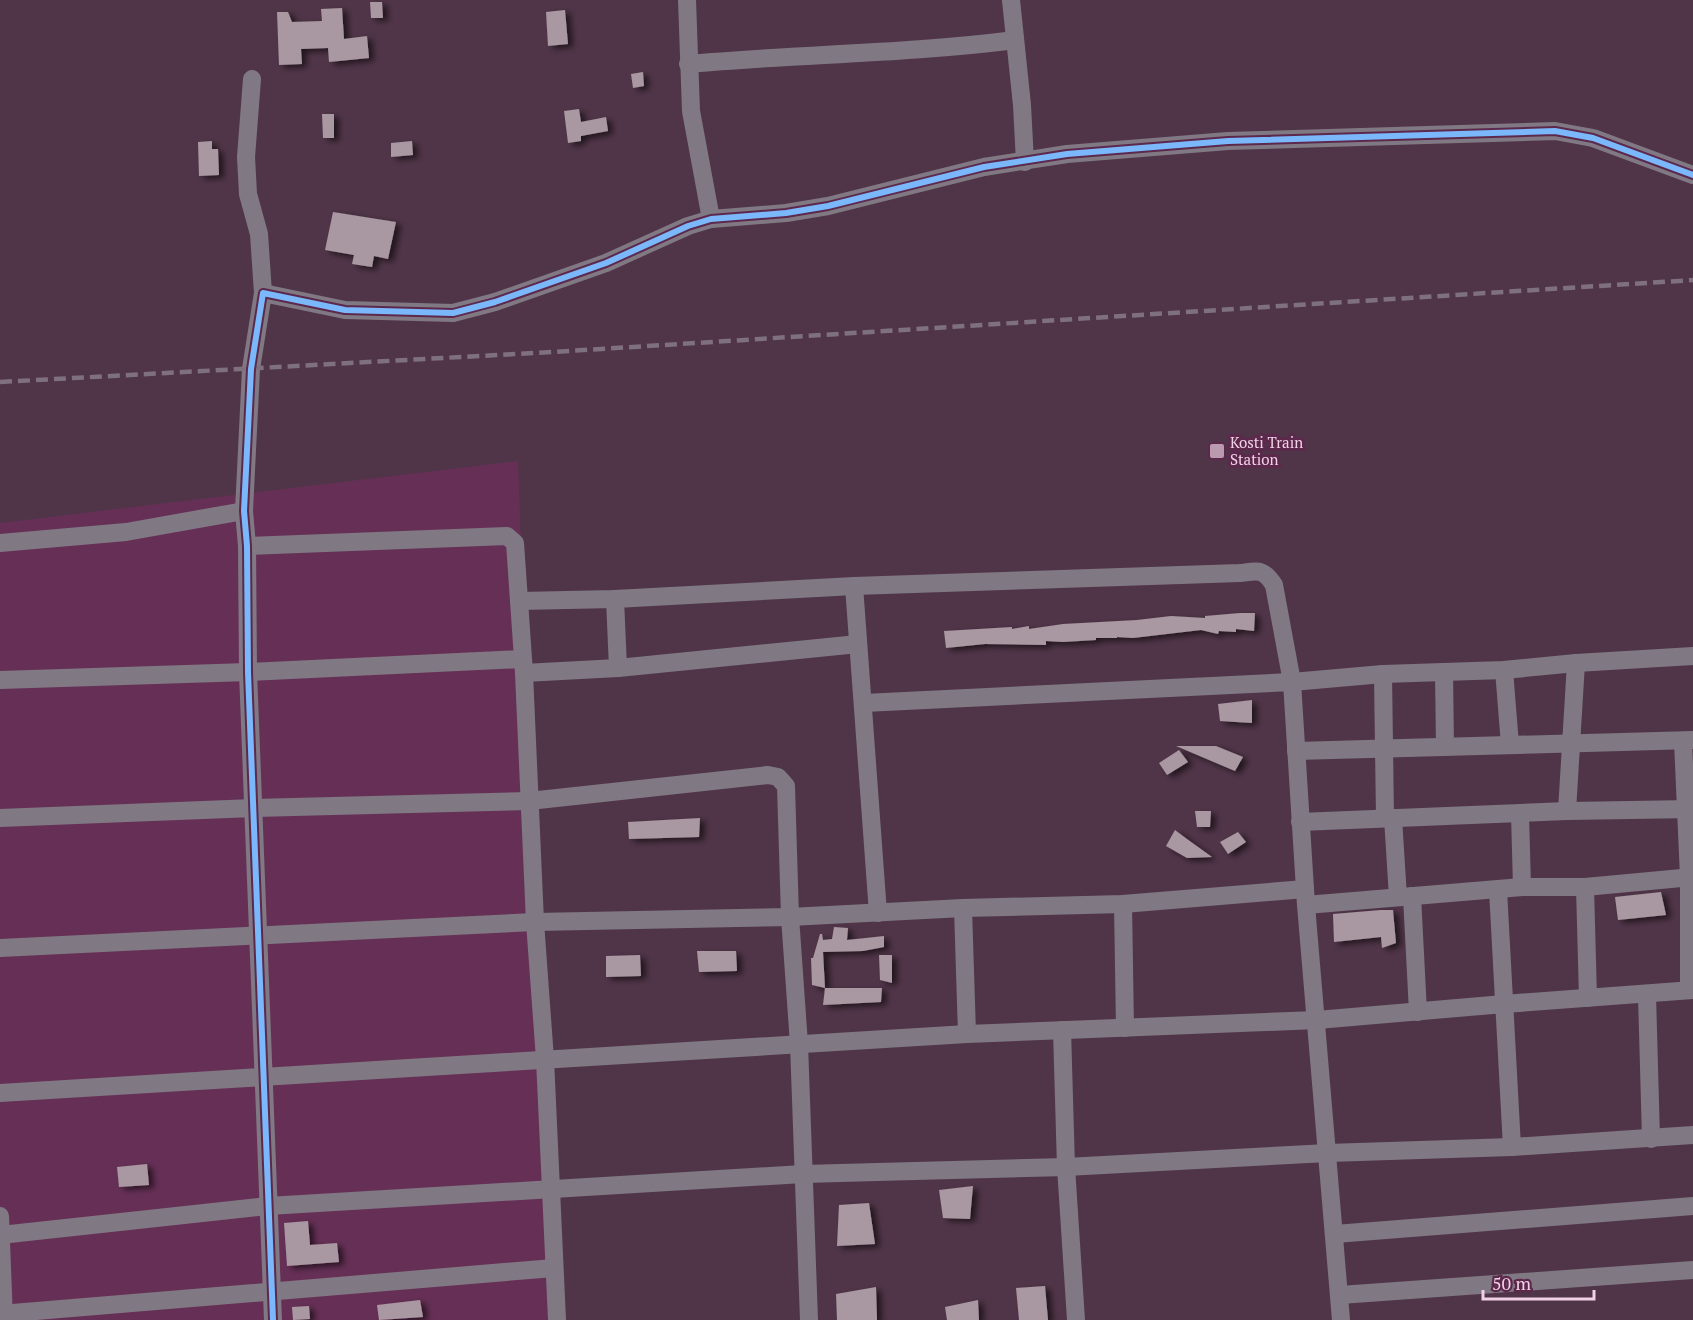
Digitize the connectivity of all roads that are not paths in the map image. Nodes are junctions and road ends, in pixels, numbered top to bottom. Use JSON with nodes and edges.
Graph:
{"nodes":[{"id":1,"x":687,"y":0,"type":"edge"},
{"id":2,"x":1011,"y":0,"type":"edge"},
{"id":3,"x":1015,"y":40,"type":"junction"},
{"id":4,"x":688,"y":64,"type":"junction"},
{"id":5,"x":252,"y":79,"type":"dead end"},
{"id":6,"x":1025,"y":162,"type":"junction"},
{"id":7,"x":1693,"y":175,"type":"edge"},
{"id":8,"x":711,"y":219,"type":"junction"},
{"id":9,"x":263,"y":293,"type":"junction"},
{"id":10,"x":244,"y":511,"type":"junction"},
{"id":11,"x":0,"y":543,"type":"edge"},
{"id":12,"x":247,"y":546,"type":"junction"},
{"id":13,"x":854,"y":586,"type":"junction"},
{"id":14,"x":615,"y":599,"type":"junction"},
{"id":15,"x":519,"y":601,"type":"junction"},
{"id":16,"x":858,"y":644,"type":"junction"},
{"id":17,"x":1693,"y":656,"type":"edge"},
{"id":18,"x":1576,"y":663,"type":"junction"},
{"id":19,"x":523,"y":666,"type":"junction"},
{"id":20,"x":618,"y":668,"type":"junction"},
{"id":21,"x":1504,"y":670,"type":"junction"},
{"id":22,"x":248,"y":672,"type":"junction"},
{"id":23,"x":1444,"y":672,"type":"junction"},
{"id":24,"x":1383,"y":674,"type":"junction"},
{"id":25,"x":0,"y":680,"type":"edge"},
{"id":26,"x":1292,"y":682,"type":"junction"},
{"id":27,"x":864,"y":703,"type":"junction"},
{"id":28,"x":1688,"y":740,"type":"edge"},
{"id":29,"x":1571,"y":743,"type":"junction"},
{"id":30,"x":1510,"y":745,"type":"junction"},
{"id":31,"x":1445,"y":747,"type":"junction"},
{"id":32,"x":1384,"y":748,"type":"junction"},
{"id":33,"x":1296,"y":751,"type":"junction"},
{"id":34,"x":529,"y":801,"type":"junction"},
{"id":35,"x":254,"y":808,"type":"junction"},
{"id":36,"x":1689,"y":809,"type":"edge"},
{"id":37,"x":1567,"y":811,"type":"junction"},
{"id":38,"x":1520,"y":814,"type":"junction"},
{"id":39,"x":0,"y":818,"type":"edge"},
{"id":40,"x":1389,"y":818,"type":"junction"},
{"id":41,"x":1300,"y":822,"type":"junction"},
{"id":42,"x":1691,"y":877,"type":"edge"},
{"id":43,"x":1522,"y":887,"type":"junction"},
{"id":44,"x":1585,"y":887,"type":"junction"},
{"id":45,"x":1498,"y":890,"type":"junction"},
{"id":46,"x":1405,"y":896,"type":"junction"},
{"id":47,"x":1306,"y":897,"type":"junction"},
{"id":48,"x":1123,"y":904,"type":"junction"},
{"id":49,"x":963,"y":908,"type":"junction"},
{"id":50,"x":878,"y":913,"type":"junction"},
{"id":51,"x":790,"y":917,"type":"junction"},
{"id":52,"x":535,"y":922,"type":"junction"},
{"id":53,"x":257,"y":935,"type":"junction"},
{"id":54,"x":0,"y":948,"type":"edge"},
{"id":55,"x":1691,"y":990,"type":"edge"},
{"id":56,"x":1647,"y":994,"type":"junction"},
{"id":57,"x":1588,"y":998,"type":"junction"},
{"id":58,"x":1504,"y":1004,"type":"junction"},
{"id":59,"x":1418,"y":1012,"type":"junction"},
{"id":60,"x":1317,"y":1020,"type":"junction"},
{"id":61,"x":1125,"y":1028,"type":"junction"},
{"id":62,"x":1062,"y":1030,"type":"junction"},
{"id":63,"x":968,"y":1034,"type":"junction"},
{"id":64,"x":799,"y":1044,"type":"junction"},
{"id":65,"x":545,"y":1059,"type":"junction"},
{"id":66,"x":262,"y":1076,"type":"junction"},
{"id":67,"x":0,"y":1093,"type":"edge"},
{"id":68,"x":1693,"y":1135,"type":"edge"},
{"id":69,"x":1651,"y":1138,"type":"junction"},
{"id":70,"x":1512,"y":1147,"type":"junction"},
{"id":71,"x":1328,"y":1153,"type":"junction"},
{"id":72,"x":1066,"y":1167,"type":"junction"},
{"id":73,"x":803,"y":1174,"type":"junction"},
{"id":74,"x":549,"y":1190,"type":"junction"},
{"id":75,"x":268,"y":1206,"type":"junction"},
{"id":76,"x":1693,"y":1206,"type":"edge"},
{"id":77,"x":0,"y":1216,"type":"edge"},
{"id":78,"x":1335,"y":1234,"type":"junction"},
{"id":79,"x":1,"y":1235,"type":"edge"},
{"id":80,"x":554,"y":1268,"type":"junction"},
{"id":81,"x":1693,"y":1270,"type":"edge"},
{"id":82,"x":272,"y":1291,"type":"junction"},
{"id":83,"x":1340,"y":1295,"type":"junction"},
{"id":84,"x":3,"y":1316,"type":"edge"},
{"id":85,"x":273,"y":1320,"type":"edge"},
{"id":86,"x":557,"y":1320,"type":"edge"},
{"id":87,"x":809,"y":1320,"type":"edge"},
{"id":88,"x":1076,"y":1320,"type":"edge"},
{"id":89,"x":1341,"y":1320,"type":"edge"}],
"edges":[{"from":1,"to":4,"type":"street"},
{"from":2,"to":3,"type":"street"},
{"from":3,"to":4,"type":"street"},
{"from":3,"to":6,"type":"street"},
{"from":4,"to":8,"type":"street"},
{"from":5,"to":9,"type":"street"},
{"from":6,"to":7,"type":"street"},
{"from":6,"to":8,"type":"street"},
{"from":8,"to":9,"type":"street"},
{"from":9,"to":10,"type":"street"},
{"from":10,"to":11,"type":"street"},
{"from":10,"to":12,"type":"street"},
{"from":12,"to":15,"type":"street"},
{"from":12,"to":22,"type":"street"},
{"from":13,"to":14,"type":"street"},
{"from":13,"to":16,"type":"street"},
{"from":13,"to":26,"type":"street"},
{"from":14,"to":15,"type":"street"},
{"from":14,"to":20,"type":"street"},
{"from":15,"to":19,"type":"street"},
{"from":16,"to":20,"type":"street"},
{"from":16,"to":27,"type":"street"},
{"from":17,"to":18,"type":"street"},
{"from":18,"to":21,"type":"street"},
{"from":18,"to":29,"type":"street"},
{"from":19,"to":20,"type":"street"},
{"from":19,"to":22,"type":"street"},
{"from":19,"to":34,"type":"street"},
{"from":21,"to":23,"type":"street"},
{"from":21,"to":30,"type":"street"},
{"from":22,"to":25,"type":"street"},
{"from":22,"to":35,"type":"street"},
{"from":23,"to":24,"type":"street"},
{"from":23,"to":31,"type":"street"},
{"from":24,"to":26,"type":"street"},
{"from":24,"to":32,"type":"street"},
{"from":26,"to":27,"type":"street"},
{"from":26,"to":33,"type":"street"},
{"from":27,"to":50,"type":"street"},
{"from":28,"to":29,"type":"street"},
{"from":28,"to":36,"type":"street"},
{"from":29,"to":30,"type":"street"},
{"from":29,"to":37,"type":"street"},
{"from":30,"to":31,"type":"street"},
{"from":31,"to":32,"type":"street"},
{"from":32,"to":33,"type":"street"},
{"from":32,"to":40,"type":"street"},
{"from":33,"to":41,"type":"street"},
{"from":34,"to":35,"type":"street"},
{"from":34,"to":51,"type":"street"},
{"from":34,"to":52,"type":"street"},
{"from":35,"to":39,"type":"street"},
{"from":35,"to":53,"type":"street"},
{"from":36,"to":37,"type":"street"},
{"from":36,"to":42,"type":"street"},
{"from":37,"to":38,"type":"street"},
{"from":38,"to":40,"type":"street"},
{"from":38,"to":43,"type":"street"},
{"from":40,"to":41,"type":"street"},
{"from":40,"to":46,"type":"street"},
{"from":41,"to":47,"type":"street"},
{"from":42,"to":44,"type":"street"},
{"from":42,"to":55,"type":"street"},
{"from":43,"to":44,"type":"street"},
{"from":43,"to":45,"type":"street"},
{"from":44,"to":57,"type":"street"},
{"from":45,"to":46,"type":"street"},
{"from":45,"to":58,"type":"street"},
{"from":46,"to":47,"type":"street"},
{"from":46,"to":59,"type":"street"},
{"from":47,"to":48,"type":"street"},
{"from":47,"to":60,"type":"street"},
{"from":48,"to":49,"type":"street"},
{"from":48,"to":61,"type":"street"},
{"from":49,"to":50,"type":"street"},
{"from":49,"to":63,"type":"street"},
{"from":50,"to":51,"type":"street"},
{"from":51,"to":52,"type":"street"},
{"from":51,"to":64,"type":"street"},
{"from":52,"to":53,"type":"street"},
{"from":52,"to":65,"type":"street"},
{"from":53,"to":54,"type":"street"},
{"from":53,"to":66,"type":"street"},
{"from":55,"to":56,"type":"street"},
{"from":56,"to":57,"type":"street"},
{"from":56,"to":69,"type":"street"},
{"from":57,"to":58,"type":"street"},
{"from":58,"to":59,"type":"street"},
{"from":58,"to":70,"type":"street"},
{"from":59,"to":60,"type":"street"},
{"from":60,"to":61,"type":"street"},
{"from":60,"to":71,"type":"street"},
{"from":61,"to":62,"type":"street"},
{"from":62,"to":63,"type":"street"},
{"from":62,"to":72,"type":"street"},
{"from":63,"to":64,"type":"street"},
{"from":64,"to":65,"type":"street"},
{"from":64,"to":73,"type":"street"},
{"from":65,"to":66,"type":"street"},
{"from":65,"to":74,"type":"street"},
{"from":66,"to":67,"type":"street"},
{"from":66,"to":75,"type":"street"},
{"from":68,"to":69,"type":"street"},
{"from":69,"to":70,"type":"street"},
{"from":70,"to":71,"type":"street"},
{"from":71,"to":72,"type":"street"},
{"from":71,"to":78,"type":"street"},
{"from":72,"to":73,"type":"street"},
{"from":72,"to":88,"type":"street"},
{"from":73,"to":74,"type":"street"},
{"from":73,"to":87,"type":"street"},
{"from":74,"to":75,"type":"street"},
{"from":74,"to":80,"type":"street"},
{"from":75,"to":79,"type":"street"},
{"from":75,"to":82,"type":"street"},
{"from":76,"to":78,"type":"street"},
{"from":77,"to":79,"type":"street"},
{"from":78,"to":83,"type":"street"},
{"from":79,"to":84,"type":"street"},
{"from":80,"to":82,"type":"street"},
{"from":80,"to":86,"type":"street"},
{"from":81,"to":83,"type":"street"},
{"from":82,"to":84,"type":"street"},
{"from":82,"to":85,"type":"street"},
{"from":83,"to":89,"type":"street"}]}
